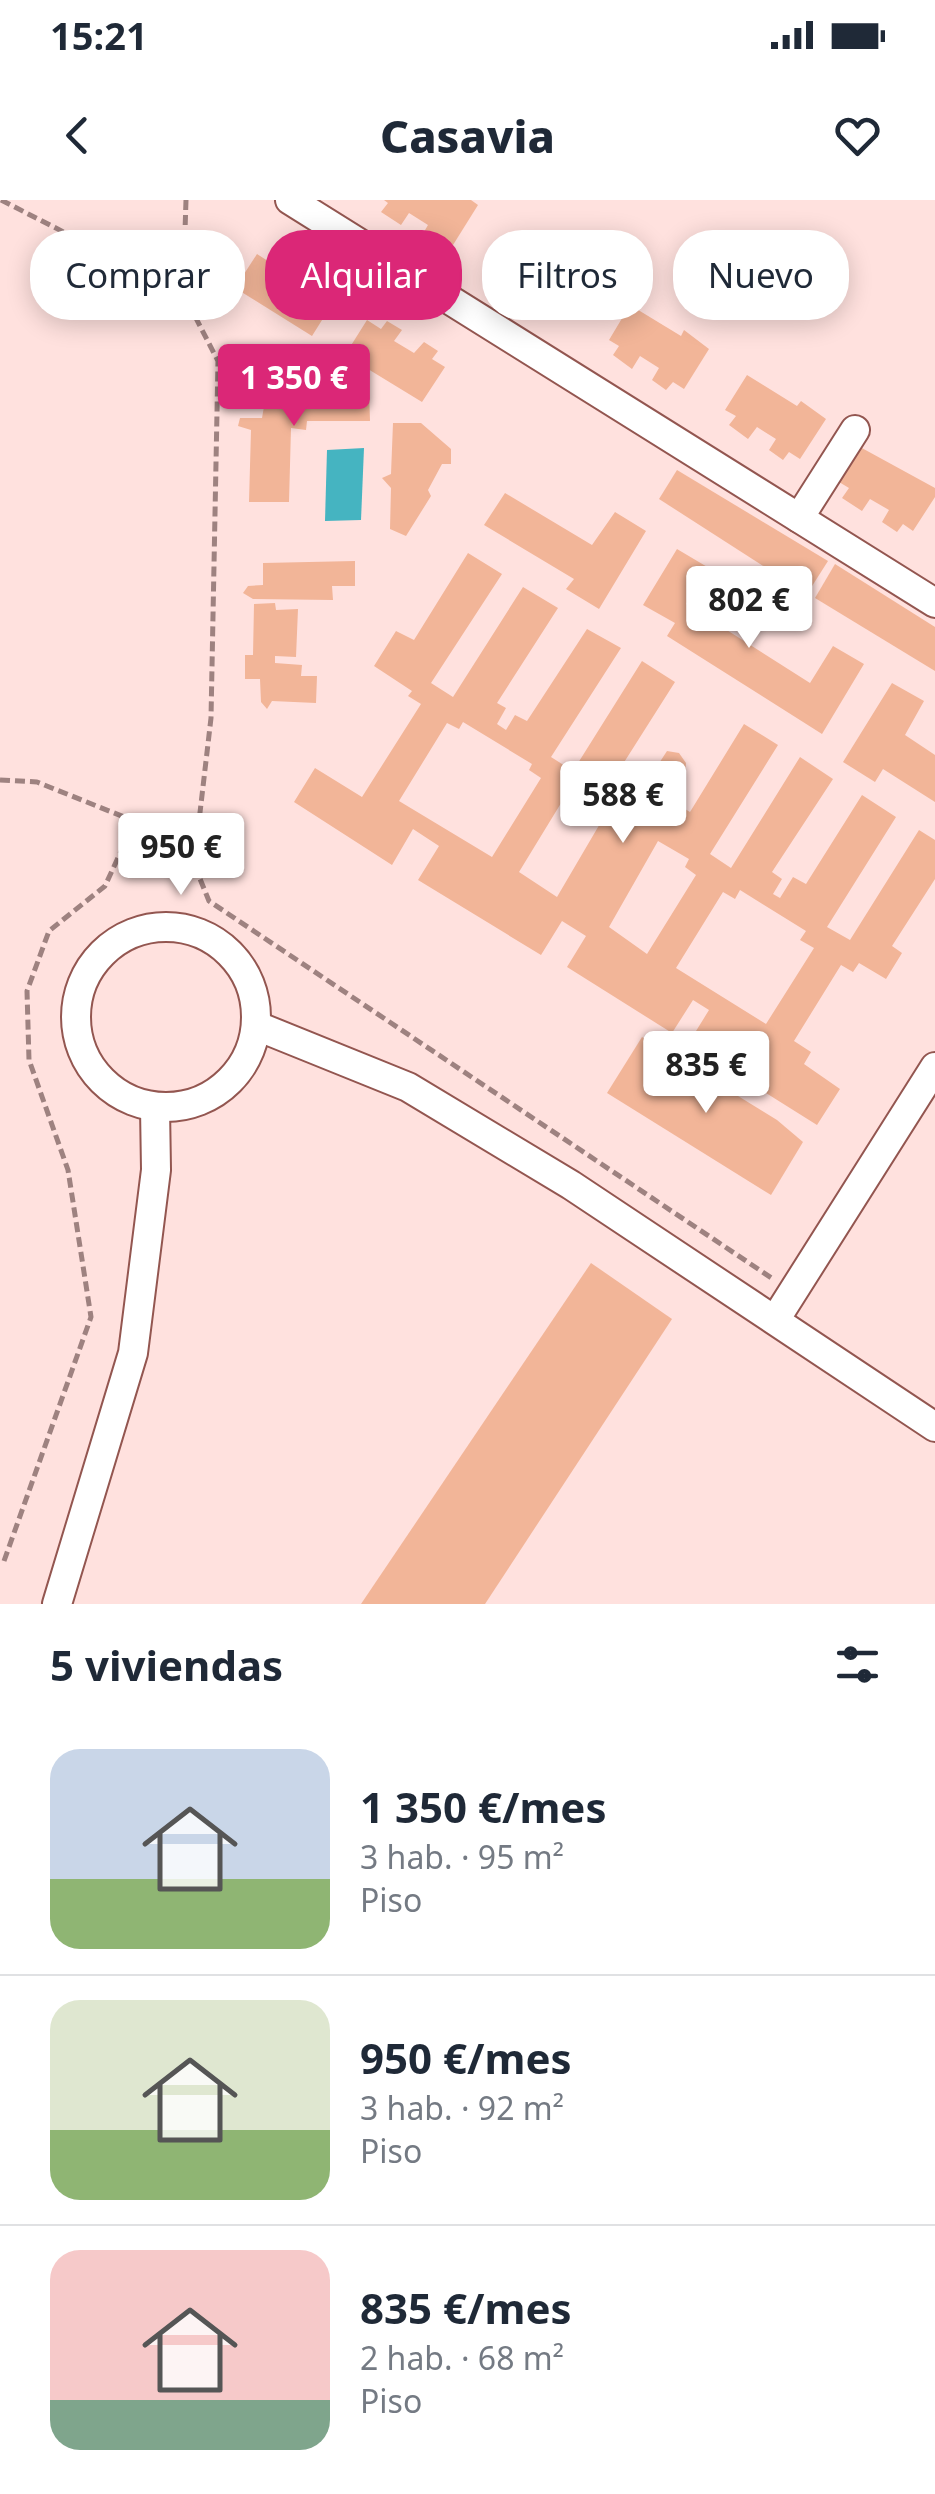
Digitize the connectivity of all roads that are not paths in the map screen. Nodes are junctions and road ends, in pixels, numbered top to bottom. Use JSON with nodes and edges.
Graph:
{"nodes":[{"id":1,"x":290,"y":200,"type":"edge"},
{"id":2,"x":855,"y":430,"type":"dead end"},
{"id":3,"x":799,"y":518,"type":"junction"},
{"id":4,"x":935,"y":603,"type":"edge"},
{"id":5,"x":258,"y":1026,"type":"junction"},
{"id":6,"x":935,"y":1068,"type":"edge"},
{"id":7,"x":155,"y":1108,"type":"junction"},
{"id":8,"x":775,"y":1320,"type":"junction"},
{"id":9,"x":935,"y":1427,"type":"edge"},
{"id":10,"x":61,"y":1596,"type":"edge"}],
"edges":[{"from":1,"to":3,"type":"street"},
{"from":2,"to":3,"type":"street"},
{"from":3,"to":4,"type":"street"},
{"from":5,"to":7,"type":"street"},
{"from":5,"to":7,"type":"street"},
{"from":5,"to":8,"type":"street"},
{"from":6,"to":8,"type":"street"},
{"from":7,"to":10,"type":"street"},
{"from":8,"to":9,"type":"street"}]}
